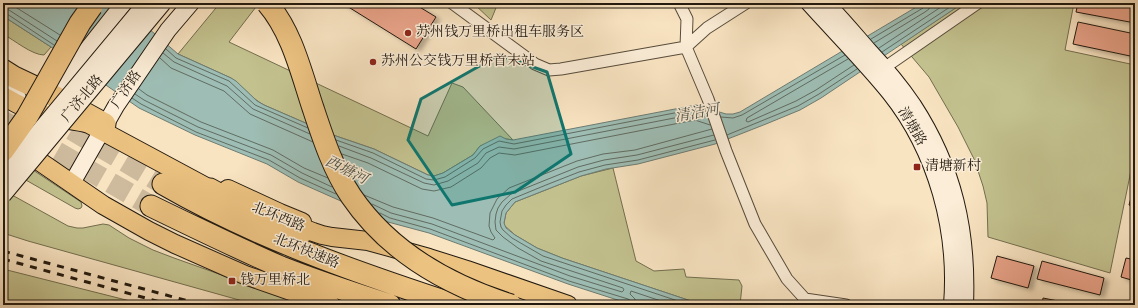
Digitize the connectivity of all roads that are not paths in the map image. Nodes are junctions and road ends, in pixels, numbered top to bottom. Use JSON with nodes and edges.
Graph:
{"nodes":[{"id":1,"x":94,"y":3,"type":"edge"},
{"id":2,"x":124,"y":3,"type":"edge"},
{"id":3,"x":146,"y":3,"type":"edge"},
{"id":4,"x":164,"y":3,"type":"edge"},
{"id":5,"x":190,"y":3,"type":"edge"},
{"id":6,"x":267,"y":3,"type":"edge"},
{"id":7,"x":452,"y":3,"type":"edge"},
{"id":8,"x":679,"y":3,"type":"edge"},
{"id":9,"x":746,"y":3,"type":"edge"},
{"id":10,"x":802,"y":3,"type":"edge"},
{"id":11,"x":808,"y":3,"type":"edge"},
{"id":12,"x":978,"y":3,"type":"edge"},
{"id":13,"x":830,"y":11,"type":"edge"},
{"id":14,"x":686,"y":47,"type":"junction"},
{"id":15,"x":878,"y":67,"type":"junction"},
{"id":16,"x":3,"y":70,"type":"edge"},
{"id":17,"x":3,"y":85,"type":"edge"},
{"id":18,"x":3,"y":96,"type":"edge"},
{"id":19,"x":43,"y":105,"type":"junction"},
{"id":20,"x":103,"y":127,"type":"junction"},
{"id":21,"x":6,"y":144,"type":"edge"},
{"id":22,"x":3,"y":174,"type":"edge"},
{"id":23,"x":72,"y":183,"type":"junction"},
{"id":24,"x":163,"y":184,"type":"tunnel mouth"},
{"id":25,"x":210,"y":189,"type":"junction"},
{"id":26,"x":3,"y":195,"type":"edge"},
{"id":27,"x":152,"y":206,"type":"tunnel mouth"},
{"id":28,"x":368,"y":242,"type":"junction"},
{"id":29,"x":331,"y":305,"type":"edge"},
{"id":30,"x":390,"y":305,"type":"edge"},
{"id":31,"x":456,"y":305,"type":"edge"},
{"id":32,"x":473,"y":305,"type":"edge"},
{"id":33,"x":511,"y":305,"type":"edge"},
{"id":34,"x":568,"y":305,"type":"edge"},
{"id":35,"x":846,"y":305,"type":"edge"},
{"id":36,"x":952,"y":305,"type":"edge"},
{"id":37,"x":965,"y":305,"type":"edge"}],
"edges":[{"from":1,"to":21,"type":"highway","bridge":true},
{"from":2,"to":19,"type":"main road"},
{"from":3,"to":22,"type":"main road","name":"广济北路","bridge":true},
{"from":4,"to":26,"type":"main road","name":"广济北路","bridge":true},
{"from":5,"to":20,"type":"main road","name":"广济路"},
{"from":6,"to":33,"type":"highway","bridge":true},
{"from":7,"to":14,"type":"street"},
{"from":8,"to":14,"type":"street"},
{"from":9,"to":14,"type":"street"},
{"from":10,"to":13,"type":"main road"},
{"from":11,"to":13,"type":"main road","name":"清塘路"},
{"from":12,"to":15,"type":"street"},
{"from":13,"to":15,"type":"main road","name":"清塘路"},
{"from":14,"to":35,"type":"street"},
{"from":15,"to":36,"type":"main road","name":"清塘路"},
{"from":15,"to":37,"type":"main road","name":"清塘路"},
{"from":16,"to":19,"type":"highway"},
{"from":17,"to":19,"type":"street"},
{"from":18,"to":19,"type":"main road","name":"北环西路"},
{"from":19,"to":20,"type":"highway"},
{"from":19,"to":20,"type":"main road","name":"北环西路"},
{"from":19,"to":21,"type":"main road"},
{"from":20,"to":23,"type":"main road","name":"广济路"},
{"from":20,"to":25,"type":"main road","name":"北环西路"},
{"from":20,"to":28,"type":"main road"},
{"from":21,"to":23,"type":"main road"},
{"from":23,"to":29,"type":"main road"},
{"from":24,"to":31,"type":"highway","name":"北环快速路"},
{"from":25,"to":28,"type":"main road","name":"北环西路"},
{"from":25,"to":32,"type":"highway"},
{"from":27,"to":30,"type":"highway","name":"北环快速路"},
{"from":28,"to":34,"type":"main road","name":"北环西路"}]}
